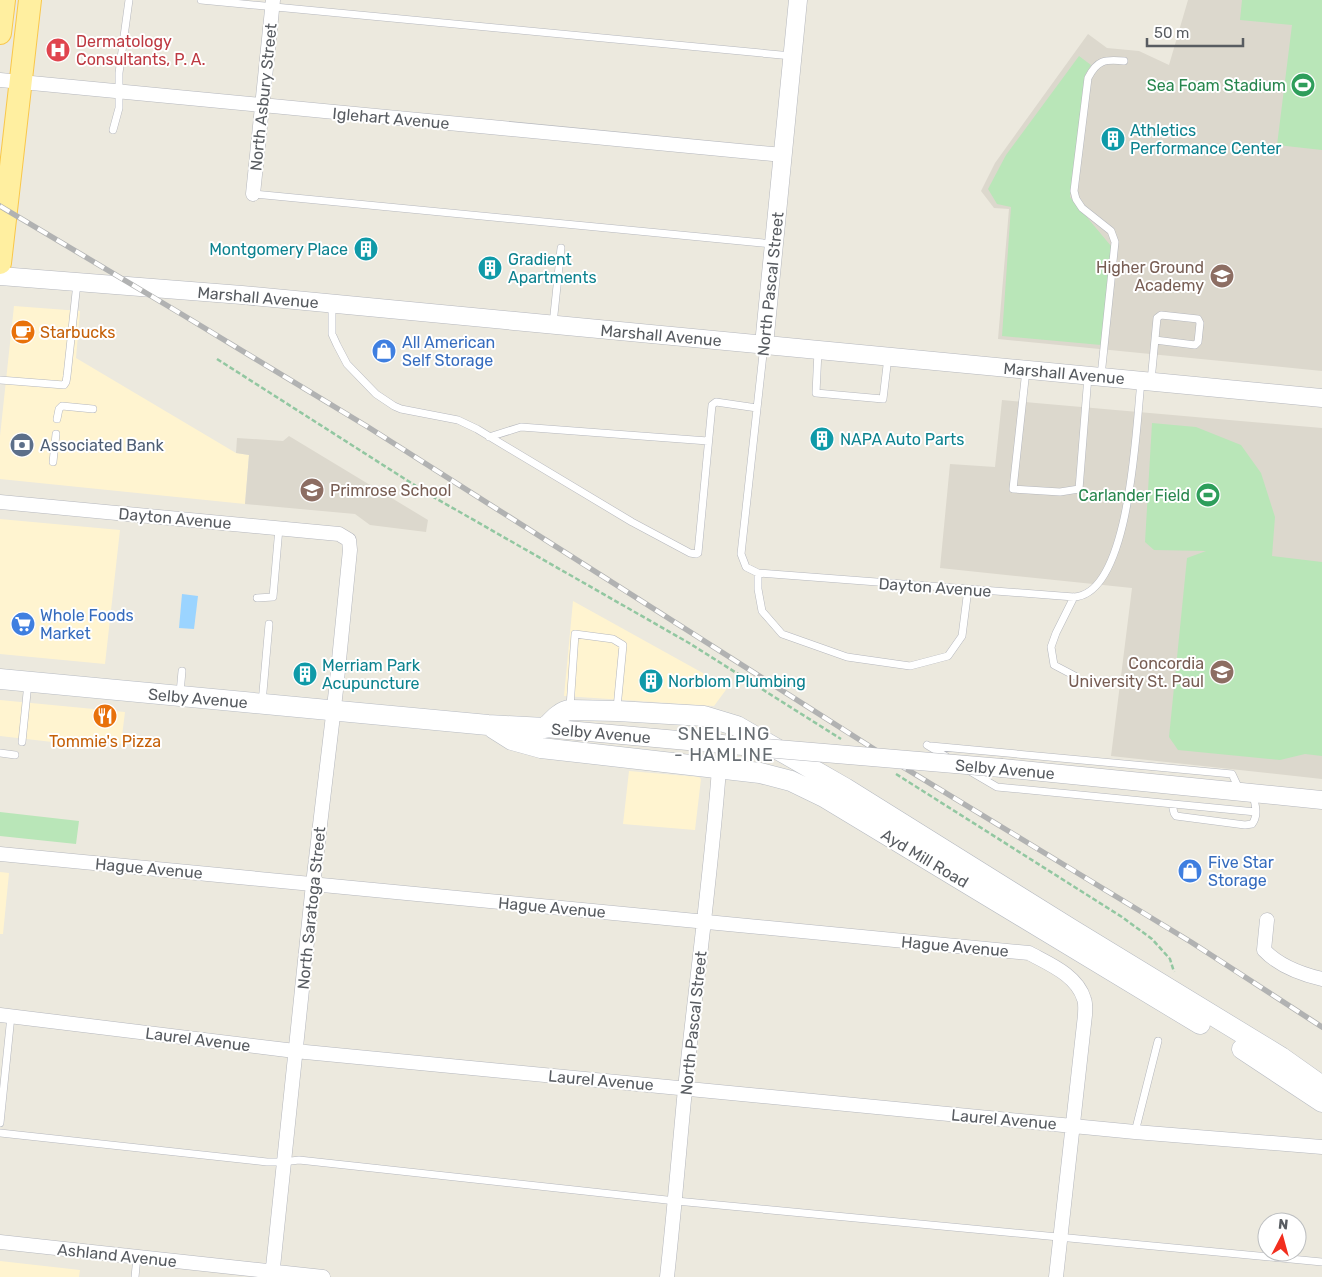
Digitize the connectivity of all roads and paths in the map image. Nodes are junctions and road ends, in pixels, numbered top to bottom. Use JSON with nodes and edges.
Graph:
{"nodes":[{"id":1,"x":4,"y":0,"type":"edge"},
{"id":2,"x":30,"y":0,"type":"edge"},
{"id":3,"x":129,"y":0,"type":"edge"},
{"id":4,"x":201,"y":0,"type":"edge"},
{"id":5,"x":798,"y":0,"type":"edge"},
{"id":6,"x":273,"y":4,"type":"edge"},
{"id":7,"x":0,"y":33,"type":"edge"},
{"id":8,"x":792,"y":56,"type":"junction"},
{"id":9,"x":1124,"y":61,"type":"dead end"},
{"id":10,"x":10,"y":81,"type":"edge"},
{"id":11,"x":119,"y":90,"type":"junction"},
{"id":12,"x":262,"y":105,"type":"junction"},
{"id":13,"x":112,"y":130,"type":"dead end"},
{"id":14,"x":783,"y":155,"type":"junction"},
{"id":15,"x":253,"y":194,"type":"joint"},
{"id":16,"x":774,"y":244,"type":"junction"},
{"id":17,"x":561,"y":248,"type":"dead end"},
{"id":18,"x":0,"y":263,"type":"edge"},
{"id":19,"x":0,"y":276,"type":"edge"},
{"id":20,"x":77,"y":283,"type":"junction"},
{"id":21,"x":332,"y":304,"type":"junction"},
{"id":22,"x":553,"y":325,"type":"junction"},
{"id":23,"x":1155,"y":340,"type":"junction"},
{"id":24,"x":764,"y":345,"type":"junction"},
{"id":25,"x":818,"y":350,"type":"junction"},
{"id":26,"x":888,"y":357,"type":"junction"},
{"id":27,"x":217,"y":359,"type":"dead end"},
{"id":28,"x":1026,"y":370,"type":"junction"},
{"id":29,"x":1095,"y":376,"type":"junction"},
{"id":30,"x":0,"y":380,"type":"edge"},
{"id":31,"x":1146,"y":381,"type":"junction"},
{"id":32,"x":1322,"y":398,"type":"edge"},
{"id":33,"x":757,"y":408,"type":"junction"},
{"id":34,"x":93,"y":409,"type":"dead end"},
{"id":35,"x":58,"y":419,"type":"dead end"},
{"id":36,"x":56,"y":434,"type":"dead end"},
{"id":37,"x":489,"y":437,"type":"junction"},
{"id":38,"x":708,"y":441,"type":"junction"},
{"id":39,"x":53,"y":462,"type":"dead end"},
{"id":40,"x":0,"y":502,"type":"edge"},
{"id":41,"x":279,"y":528,"type":"junction"},
{"id":42,"x":349,"y":540,"type":"joint"},
{"id":43,"x":746,"y":567,"type":"joint"},
{"id":44,"x":758,"y":573,"type":"junction"},
{"id":45,"x":968,"y":589,"type":"junction"},
{"id":46,"x":1074,"y":597,"type":"junction"},
{"id":47,"x":257,"y":598,"type":"dead end"},
{"id":48,"x":269,"y":624,"type":"dead end"},
{"id":49,"x":182,"y":671,"type":"dead end"},
{"id":50,"x":1075,"y":676,"type":"dead end"},
{"id":51,"x":0,"y":679,"type":"edge"},
{"id":52,"x":28,"y":682,"type":"junction"},
{"id":53,"x":180,"y":696,"type":"junction"},
{"id":54,"x":262,"y":704,"type":"junction"},
{"id":55,"x":570,"y":710,"type":"junction"},
{"id":56,"x":334,"y":711,"type":"junction"},
{"id":57,"x":617,"y":711,"type":"junction"},
{"id":58,"x":488,"y":725,"type":"junction"},
{"id":59,"x":545,"y":728,"type":"junction"},
{"id":60,"x":22,"y":742,"type":"dead end"},
{"id":61,"x":847,"y":743,"type":"dead end"},
{"id":62,"x":0,"y":753,"type":"edge"},
{"id":63,"x":15,"y":755,"type":"dead end"},
{"id":64,"x":719,"y":769,"type":"junction"},
{"id":65,"x":889,"y":769,"type":"dead end"},
{"id":66,"x":1246,"y":793,"type":"junction"},
{"id":67,"x":1322,"y":800,"type":"edge"},
{"id":68,"x":1172,"y":804,"type":"junction"},
{"id":69,"x":1256,"y":812,"type":"junction"},
{"id":70,"x":0,"y":854,"type":"edge"},
{"id":71,"x":313,"y":884,"type":"junction"},
{"id":72,"x":1267,"y":920,"type":"dead end"},
{"id":73,"x":705,"y":921,"type":"junction"},
{"id":74,"x":1173,"y":977,"type":"dead end"},
{"id":75,"x":1322,"y":979,"type":"edge"},
{"id":76,"x":6,"y":1016,"type":"edge"},
{"id":77,"x":1158,"y":1041,"type":"dead end"},
{"id":78,"x":296,"y":1051,"type":"junction"},
{"id":79,"x":1322,"y":1086,"type":"edge"},
{"id":80,"x":685,"y":1088,"type":"junction"},
{"id":81,"x":1322,"y":1102,"type":"edge"},
{"id":82,"x":0,"y":1123,"type":"edge"},
{"id":83,"x":1072,"y":1125,"type":"junction"},
{"id":84,"x":1135,"y":1132,"type":"junction"},
{"id":85,"x":0,"y":1133,"type":"edge"},
{"id":86,"x":1322,"y":1147,"type":"edge"},
{"id":87,"x":283,"y":1162,"type":"junction"},
{"id":88,"x":676,"y":1201,"type":"junction"},
{"id":89,"x":1060,"y":1237,"type":"junction"},
{"id":90,"x":0,"y":1242,"type":"edge"},
{"id":91,"x":137,"y":1257,"type":"junction"},
{"id":92,"x":1322,"y":1262,"type":"edge"},
{"id":93,"x":272,"y":1274,"type":"edge"},
{"id":94,"x":135,"y":1277,"type":"edge"},
{"id":95,"x":323,"y":1277,"type":"edge"},
{"id":96,"x":667,"y":1277,"type":"edge"},
{"id":97,"x":1056,"y":1277,"type":"edge"}],
"edges":[{"from":1,"to":7,"type":"main road"},
{"from":2,"to":10,"type":"main road"},
{"from":3,"to":11,"type":"lane"},
{"from":4,"to":6,"type":"lane"},
{"from":5,"to":8,"type":"street","name":"North Pascal Street"},
{"from":6,"to":8,"type":"lane"},
{"from":6,"to":12,"type":"street","name":"North Asbury Street"},
{"from":8,"to":14,"type":"street","name":"North Pascal Street"},
{"from":9,"to":29,"type":"lane"},
{"from":10,"to":11,"type":"street","name":"Iglehart Avenue"},
{"from":10,"to":18,"type":"main road"},
{"from":11,"to":12,"type":"street","name":"Iglehart Avenue"},
{"from":11,"to":13,"type":"lane"},
{"from":12,"to":14,"type":"street","name":"Iglehart Avenue"},
{"from":12,"to":15,"type":"street","name":"North Asbury Street"},
{"from":14,"to":16,"type":"street","name":"North Pascal Street"},
{"from":15,"to":16,"type":"lane"},
{"from":16,"to":24,"type":"street","name":"North Pascal Street"},
{"from":17,"to":22,"type":"lane"},
{"from":19,"to":20,"type":"street","name":"Marshall Avenue"},
{"from":20,"to":21,"type":"street","name":"Marshall Avenue"},
{"from":20,"to":30,"type":"lane"},
{"from":21,"to":22,"type":"street","name":"Marshall Avenue"},
{"from":21,"to":37,"type":"lane"},
{"from":22,"to":24,"type":"street","name":"Marshall Avenue"},
{"from":23,"to":23,"type":"lane","name":"Dayton Avenue"},
{"from":23,"to":31,"type":"lane","name":"Dayton Avenue"},
{"from":24,"to":25,"type":"street","name":"Marshall Avenue"},
{"from":24,"to":33,"type":"lane","name":"North Pascal Street"},
{"from":25,"to":26,"type":"street","name":"Marshall Avenue"},
{"from":25,"to":26,"type":"lane"},
{"from":26,"to":28,"type":"street","name":"Marshall Avenue"},
{"from":27,"to":61,"type":"path"},
{"from":28,"to":29,"type":"street","name":"Marshall Avenue"},
{"from":28,"to":29,"type":"lane"},
{"from":29,"to":31,"type":"street","name":"Marshall Avenue"},
{"from":31,"to":32,"type":"street","name":"Marshall Avenue"},
{"from":31,"to":46,"type":"lane","name":"Dayton Avenue"},
{"from":33,"to":38,"type":"lane"},
{"from":33,"to":43,"type":"lane","name":"North Pascal Street"},
{"from":34,"to":35,"type":"lane"},
{"from":36,"to":39,"type":"lane"},
{"from":37,"to":38,"type":"lane"},
{"from":37,"to":38,"type":"lane"},
{"from":40,"to":41,"type":"street","name":"Dayton Avenue"},
{"from":41,"to":42,"type":"street","name":"Dayton Avenue"},
{"from":41,"to":47,"type":"lane"},
{"from":42,"to":56,"type":"street","name":"North Saratoga Street"},
{"from":43,"to":44,"type":"lane","name":"Dayton Avenue"},
{"from":44,"to":45,"type":"lane","name":"Dayton Avenue"},
{"from":44,"to":45,"type":"lane"},
{"from":45,"to":46,"type":"lane","name":"Dayton Avenue"},
{"from":46,"to":50,"type":"lane"},
{"from":48,"to":54,"type":"lane"},
{"from":49,"to":53,"type":"lane"},
{"from":51,"to":52,"type":"main road","name":"Selby Avenue"},
{"from":52,"to":53,"type":"main road","name":"Selby Avenue"},
{"from":52,"to":60,"type":"lane"},
{"from":53,"to":54,"type":"main road","name":"Selby Avenue"},
{"from":54,"to":56,"type":"main road","name":"Selby Avenue"},
{"from":55,"to":57,"type":"main road","name":"Ayd Mill Road"},
{"from":55,"to":57,"type":"lane"},
{"from":55,"to":59,"type":"main road"},
{"from":56,"to":58,"type":"main road","name":"Selby Avenue"},
{"from":56,"to":71,"type":"street","name":"North Saratoga Street"},
{"from":57,"to":79,"type":"main road","name":"Ayd Mill Road"},
{"from":58,"to":59,"type":"main road","name":"Selby Avenue"},
{"from":58,"to":64,"type":"main road","name":"Ayd Mill Road"},
{"from":59,"to":66,"type":"street","name":"Selby Avenue","bridge":true},
{"from":62,"to":63,"type":"lane"},
{"from":64,"to":73,"type":"street","name":"North Pascal Street"},
{"from":64,"to":81,"type":"main road","name":"Ayd Mill Road"},
{"from":65,"to":74,"type":"path"},
{"from":66,"to":67,"type":"street","name":"Selby Avenue"},
{"from":66,"to":68,"type":"lane"},
{"from":66,"to":69,"type":"lane"},
{"from":68,"to":69,"type":"lane"},
{"from":68,"to":69,"type":"lane"},
{"from":70,"to":71,"type":"street","name":"Hague Avenue"},
{"from":71,"to":73,"type":"street","name":"Hague Avenue"},
{"from":71,"to":78,"type":"street","name":"North Saratoga Street"},
{"from":72,"to":75,"type":"street"},
{"from":73,"to":80,"type":"street","name":"North Pascal Street"},
{"from":73,"to":83,"type":"street","name":"Hague Avenue"},
{"from":76,"to":78,"type":"street","name":"Laurel Avenue"},
{"from":76,"to":82,"type":"lane"},
{"from":77,"to":84,"type":"lane"},
{"from":78,"to":80,"type":"street","name":"Laurel Avenue"},
{"from":78,"to":87,"type":"street","name":"North Saratoga Street"},
{"from":80,"to":83,"type":"street","name":"Laurel Avenue"},
{"from":80,"to":88,"type":"street","name":"North Pascal Street"},
{"from":83,"to":84,"type":"street","name":"Laurel Avenue"},
{"from":83,"to":89,"type":"street"},
{"from":84,"to":86,"type":"street","name":"Laurel Avenue"},
{"from":85,"to":87,"type":"lane"},
{"from":87,"to":88,"type":"lane"},
{"from":87,"to":93,"type":"street","name":"North Saratoga Street"},
{"from":88,"to":89,"type":"lane"},
{"from":88,"to":96,"type":"street","name":"North Pascal Street"},
{"from":89,"to":92,"type":"lane"},
{"from":89,"to":97,"type":"street"},
{"from":90,"to":91,"type":"street","name":"Ashland Avenue"},
{"from":91,"to":93,"type":"street","name":"Ashland Avenue"},
{"from":91,"to":94,"type":"lane"},
{"from":93,"to":95,"type":"street","name":"Ashland Avenue"}]}
